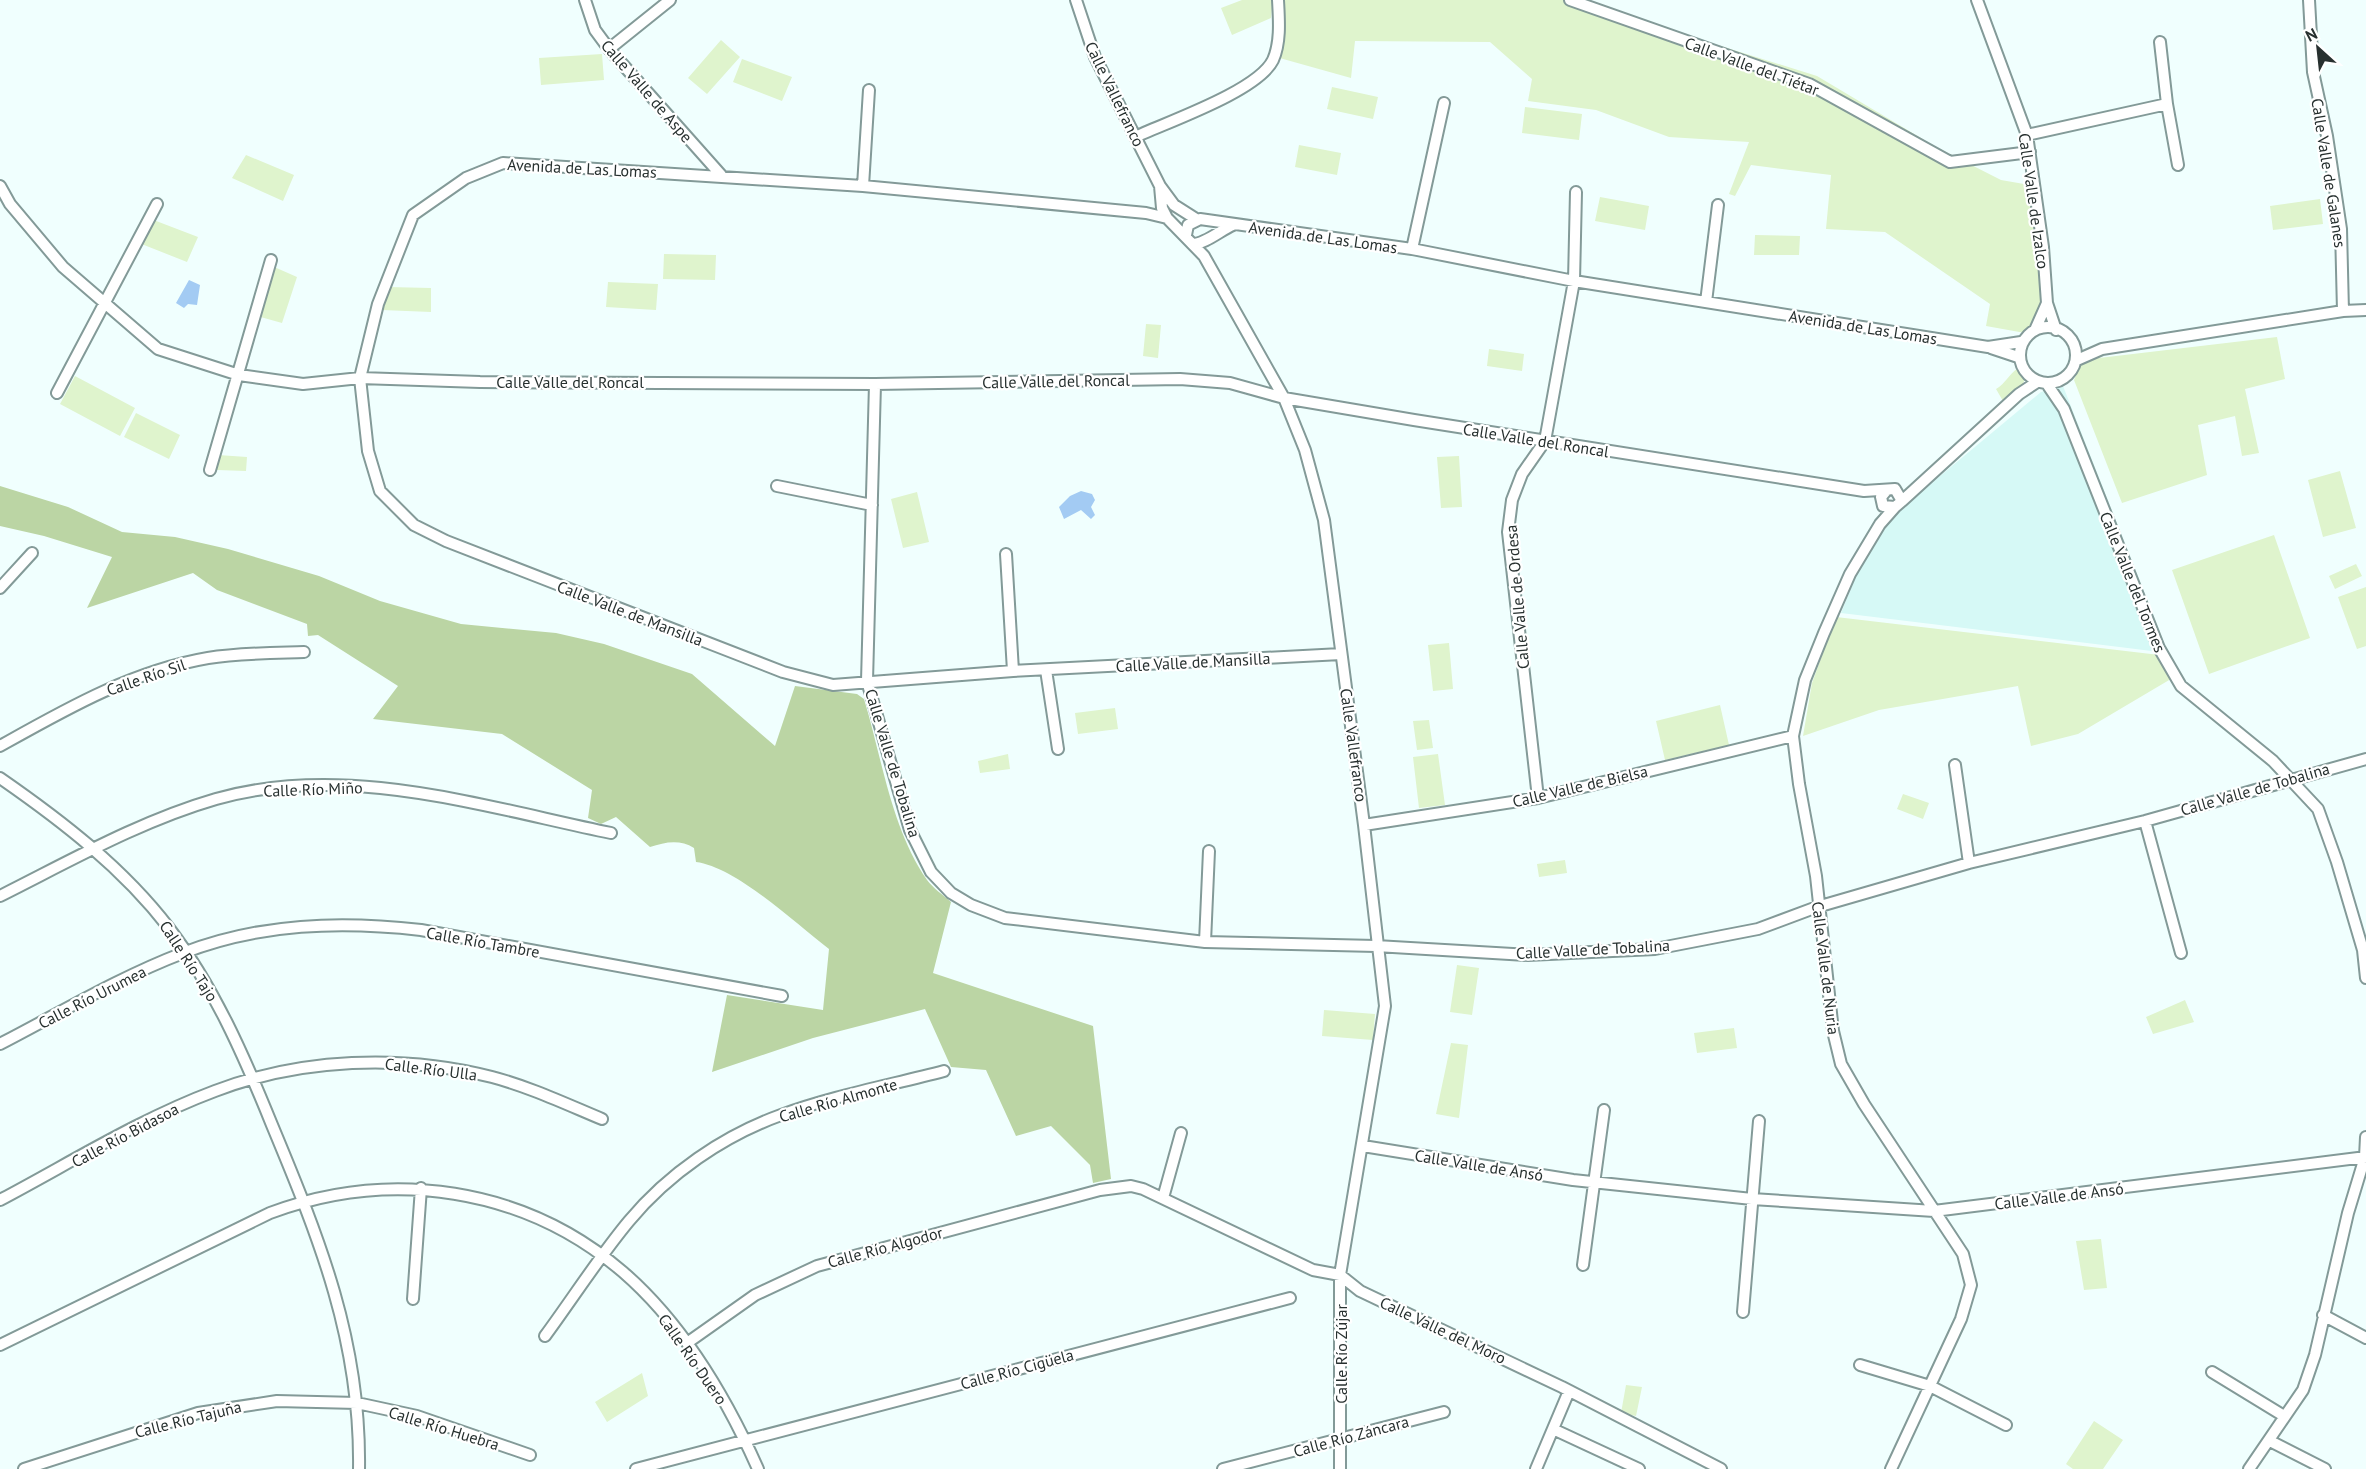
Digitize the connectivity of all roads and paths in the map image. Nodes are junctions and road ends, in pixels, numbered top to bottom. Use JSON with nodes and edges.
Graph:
{"nodes":[{"id":1,"x":585,"y":0,"type":"edge"},
{"id":2,"x":670,"y":0,"type":"edge"},
{"id":3,"x":1076,"y":0,"type":"edge"},
{"id":4,"x":1278,"y":0,"type":"edge"},
{"id":5,"x":1570,"y":0,"type":"edge"},
{"id":6,"x":1978,"y":0,"type":"edge"},
{"id":7,"x":2309,"y":0,"type":"edge"},
{"id":8,"x":2160,"y":42,"type":"dead end"},
{"id":9,"x":609,"y":49,"type":"junction"},
{"id":10,"x":869,"y":90,"type":"dead end"},
{"id":11,"x":1444,"y":103,"type":"dead end"},
{"id":12,"x":2167,"y":104,"type":"junction"},
{"id":13,"x":2027,"y":135,"type":"junction"},
{"id":14,"x":1135,"y":137,"type":"junction"},
{"id":15,"x":2030,"y":152,"type":"junction"},
{"id":16,"x":2178,"y":165,"type":"dead end"},
{"id":17,"x":722,"y":175,"type":"junction"},
{"id":18,"x":0,"y":186,"type":"edge"},
{"id":19,"x":863,"y":186,"type":"junction"},
{"id":20,"x":1160,"y":186,"type":"junction"},
{"id":21,"x":1576,"y":192,"type":"dead end"},
{"id":22,"x":10,"y":204,"type":"junction"},
{"id":23,"x":157,"y":204,"type":"dead end"},
{"id":24,"x":1174,"y":205,"type":"junction"},
{"id":25,"x":1718,"y":205,"type":"dead end"},
{"id":26,"x":0,"y":211,"type":"edge"},
{"id":27,"x":1165,"y":213,"type":"junction"},
{"id":28,"x":1198,"y":219,"type":"junction"},
{"id":29,"x":1233,"y":225,"type":"junction"},
{"id":30,"x":1210,"y":235,"type":"junction"},
{"id":31,"x":1189,"y":239,"type":"junction"},
{"id":32,"x":1412,"y":249,"type":"junction"},
{"id":33,"x":271,"y":260,"type":"dead end"},
{"id":34,"x":1574,"y":281,"type":"junction"},
{"id":35,"x":1706,"y":302,"type":"junction"},
{"id":36,"x":104,"y":303,"type":"junction"},
{"id":37,"x":2047,"y":303,"type":"junction"},
{"id":38,"x":2366,"y":310,"type":"edge"},
{"id":39,"x":2343,"y":311,"type":"junction"},
{"id":40,"x":2035,"y":330,"type":"junction"},
{"id":41,"x":2056,"y":330,"type":"junction"},
{"id":42,"x":2021,"y":342,"type":"junction"},
{"id":43,"x":2074,"y":344,"type":"junction"},
{"id":44,"x":1988,"y":347,"type":"junction"},
{"id":45,"x":2102,"y":349,"type":"junction"},
{"id":46,"x":2018,"y":357,"type":"junction"},
{"id":47,"x":2077,"y":360,"type":"junction"},
{"id":48,"x":2025,"y":372,"type":"junction"},
{"id":49,"x":239,"y":375,"type":"junction"},
{"id":50,"x":360,"y":378,"type":"junction"},
{"id":51,"x":2060,"y":381,"type":"junction"},
{"id":52,"x":2042,"y":383,"type":"junction"},
{"id":53,"x":875,"y":384,"type":"junction"},
{"id":54,"x":57,"y":393,"type":"dead end"},
{"id":55,"x":2019,"y":395,"type":"junction"},
{"id":56,"x":1284,"y":398,"type":"junction"},
{"id":57,"x":2064,"y":409,"type":"junction"},
{"id":58,"x":1545,"y":441,"type":"junction"},
{"id":59,"x":210,"y":470,"type":"dead end"},
{"id":60,"x":1919,"y":483,"type":"junction"},
{"id":61,"x":777,"y":486,"type":"dead end"},
{"id":62,"x":1891,"y":490,"type":"junction"},
{"id":63,"x":1864,"y":491,"type":"junction"},
{"id":64,"x":1882,"y":503,"type":"junction"},
{"id":65,"x":1898,"y":504,"type":"junction"},
{"id":66,"x":872,"y":505,"type":"junction"},
{"id":67,"x":1880,"y":524,"type":"junction"},
{"id":68,"x":32,"y":553,"type":"dead end"},
{"id":69,"x":1006,"y":554,"type":"dead end"},
{"id":70,"x":0,"y":588,"type":"edge"},
{"id":71,"x":304,"y":652,"type":"dead end"},
{"id":72,"x":1341,"y":654,"type":"junction"},
{"id":73,"x":1046,"y":670,"type":"junction"},
{"id":74,"x":1013,"y":671,"type":"junction"},
{"id":75,"x":867,"y":681,"type":"junction"},
{"id":76,"x":1793,"y":736,"type":"junction"},
{"id":77,"x":0,"y":746,"type":"edge"},
{"id":78,"x":1058,"y":749,"type":"dead end"},
{"id":79,"x":2366,"y":759,"type":"edge"},
{"id":80,"x":1955,"y":765,"type":"dead end"},
{"id":81,"x":0,"y":778,"type":"edge"},
{"id":82,"x":2292,"y":780,"type":"junction"},
{"id":83,"x":1538,"y":798,"type":"junction"},
{"id":84,"x":2145,"y":820,"type":"junction"},
{"id":85,"x":1364,"y":825,"type":"junction"},
{"id":86,"x":611,"y":833,"type":"dead end"},
{"id":87,"x":94,"y":849,"type":"junction"},
{"id":88,"x":1209,"y":851,"type":"dead end"},
{"id":89,"x":1969,"y":862,"type":"junction"},
{"id":90,"x":0,"y":896,"type":"edge"},
{"id":91,"x":1817,"y":907,"type":"junction"},
{"id":92,"x":1205,"y":942,"type":"junction"},
{"id":93,"x":1376,"y":946,"type":"junction"},
{"id":94,"x":185,"y":952,"type":"junction"},
{"id":95,"x":2181,"y":953,"type":"dead end"},
{"id":96,"x":2366,"y":978,"type":"edge"},
{"id":97,"x":782,"y":996,"type":"dead end"},
{"id":98,"x":0,"y":1044,"type":"edge"},
{"id":99,"x":944,"y":1071,"type":"dead end"},
{"id":100,"x":253,"y":1079,"type":"junction"},
{"id":101,"x":1605,"y":1110,"type":"dead end"},
{"id":102,"x":602,"y":1119,"type":"dead end"},
{"id":103,"x":1759,"y":1121,"type":"dead end"},
{"id":104,"x":1181,"y":1133,"type":"dead end"},
{"id":105,"x":2366,"y":1137,"type":"edge"},
{"id":106,"x":1363,"y":1146,"type":"junction"},
{"id":107,"x":2365,"y":1157,"type":"edge"},
{"id":108,"x":1595,"y":1183,"type":"junction"},
{"id":109,"x":421,"y":1188,"type":"junction"},
{"id":110,"x":1100,"y":1190,"type":"joint"},
{"id":111,"x":1163,"y":1198,"type":"junction"},
{"id":112,"x":1752,"y":1199,"type":"junction"},
{"id":113,"x":0,"y":1200,"type":"edge"},
{"id":114,"x":304,"y":1200,"type":"junction"},
{"id":115,"x":1934,"y":1211,"type":"junction"},
{"id":116,"x":602,"y":1257,"type":"junction"},
{"id":117,"x":1583,"y":1265,"type":"dead end"},
{"id":118,"x":1340,"y":1275,"type":"junction"},
{"id":119,"x":1290,"y":1298,"type":"dead end"},
{"id":120,"x":413,"y":1299,"type":"dead end"},
{"id":121,"x":1743,"y":1312,"type":"dead end"},
{"id":122,"x":2323,"y":1315,"type":"junction"},
{"id":123,"x":545,"y":1336,"type":"dead end"},
{"id":124,"x":2366,"y":1338,"type":"edge"},
{"id":125,"x":687,"y":1343,"type":"junction"},
{"id":126,"x":0,"y":1345,"type":"edge"},
{"id":127,"x":1860,"y":1365,"type":"dead end"},
{"id":128,"x":2212,"y":1372,"type":"dead end"},
{"id":129,"x":1930,"y":1386,"type":"junction"},
{"id":130,"x":1569,"y":1390,"type":"junction"},
{"id":131,"x":357,"y":1403,"type":"junction"},
{"id":132,"x":1444,"y":1412,"type":"dead end"},
{"id":133,"x":2284,"y":1416,"type":"junction"},
{"id":134,"x":2006,"y":1425,"type":"dead end"},
{"id":135,"x":1554,"y":1430,"type":"junction"},
{"id":136,"x":1341,"y":1438,"type":"junction"},
{"id":137,"x":745,"y":1440,"type":"junction"},
{"id":138,"x":2270,"y":1441,"type":"junction"},
{"id":139,"x":530,"y":1455,"type":"dead end"},
{"id":140,"x":24,"y":1469,"type":"edge"},
{"id":141,"x":360,"y":1469,"type":"edge"},
{"id":142,"x":636,"y":1469,"type":"edge"},
{"id":143,"x":758,"y":1469,"type":"edge"},
{"id":144,"x":1223,"y":1469,"type":"edge"},
{"id":145,"x":1340,"y":1469,"type":"edge"},
{"id":146,"x":1536,"y":1469,"type":"edge"},
{"id":147,"x":1638,"y":1469,"type":"edge"},
{"id":148,"x":1721,"y":1469,"type":"edge"},
{"id":149,"x":1891,"y":1469,"type":"edge"},
{"id":150,"x":2249,"y":1469,"type":"edge"},
{"id":151,"x":2325,"y":1469,"type":"edge"}],
"edges":[{"from":1,"to":9,"type":"street","name":"Calle Valle de Aspe"},
{"from":2,"to":9,"type":"street"},
{"from":3,"to":14,"type":"street","name":"Calle Vallefranco"},
{"from":4,"to":14,"type":"street"},
{"from":5,"to":15,"type":"street","name":"Calle Valle del Tiétar"},
{"from":6,"to":13,"type":"street","name":"Calle Valle de Izalco"},
{"from":7,"to":39,"type":"street","name":"Calle Valle de Galanes"},
{"from":8,"to":12,"type":"street"},
{"from":9,"to":17,"type":"street","name":"Calle Valle de Aspe"},
{"from":10,"to":19,"type":"street"},
{"from":11,"to":32,"type":"street","name":"Avenida de Las Lomas"},
{"from":12,"to":13,"type":"street"},
{"from":12,"to":16,"type":"street"},
{"from":13,"to":15,"type":"street","name":"Calle Valle de Izalco"},
{"from":14,"to":20,"type":"street","name":"Calle Vallefranco"},
{"from":15,"to":37,"type":"street","name":"Calle Valle de Izalco"},
{"from":17,"to":19,"type":"street","name":"Avenida de Las Lomas"},
{"from":17,"to":50,"type":"street","name":"Avenida de Las Lomas"},
{"from":18,"to":22,"type":"street","name":"Calle Valle del Roncal"},
{"from":19,"to":27,"type":"street","name":"Avenida de Las Lomas"},
{"from":20,"to":24,"type":"street","name":"Calle Vallefranco"},
{"from":20,"to":27,"type":"street","name":"Calle Vallefranco"},
{"from":21,"to":34,"type":"street","name":"Calle Valle de Ordesa"},
{"from":22,"to":26,"type":"street"},
{"from":22,"to":36,"type":"street","name":"Calle Valle del Roncal"},
{"from":23,"to":36,"type":"street"},
{"from":24,"to":27,"type":"street"},
{"from":24,"to":28,"type":"street","name":"Calle Vallefranco"},
{"from":25,"to":35,"type":"street"},
{"from":27,"to":31,"type":"street","name":"Calle Vallefranco"},
{"from":28,"to":29,"type":"street","name":"Avenida de Las Lomas"},
{"from":28,"to":30,"type":"street"},
{"from":28,"to":31,"type":"street"},
{"from":29,"to":30,"type":"street","name":"Avenida de Las Lomas"},
{"from":29,"to":32,"type":"street","name":"Avenida de Las Lomas"},
{"from":30,"to":31,"type":"street"},
{"from":31,"to":56,"type":"street","name":"Calle Vallefranco"},
{"from":32,"to":34,"type":"street","name":"Avenida de Las Lomas"},
{"from":33,"to":49,"type":"street"},
{"from":34,"to":35,"type":"street","name":"Avenida de Las Lomas"},
{"from":34,"to":58,"type":"street","name":"Calle Valle de Ordesa"},
{"from":35,"to":44,"type":"street","name":"Avenida de Las Lomas"},
{"from":36,"to":49,"type":"street","name":"Calle Valle del Roncal"},
{"from":36,"to":54,"type":"street"},
{"from":37,"to":40,"type":"street","name":"Calle Valle de Izalco"},
{"from":37,"to":41,"type":"street","name":"Calle Valle de Izalco"},
{"from":38,"to":39,"type":"street"},
{"from":39,"to":45,"type":"street"},
{"from":40,"to":41,"type":"street"},
{"from":40,"to":42,"type":"street"},
{"from":41,"to":43,"type":"street"},
{"from":42,"to":44,"type":"street","name":"Avenida de Las Lomas"},
{"from":42,"to":46,"type":"street"},
{"from":43,"to":45,"type":"street"},
{"from":43,"to":47,"type":"street"},
{"from":44,"to":46,"type":"street"},
{"from":45,"to":47,"type":"street"},
{"from":46,"to":48,"type":"street"},
{"from":47,"to":51,"type":"street"},
{"from":48,"to":52,"type":"street"},
{"from":48,"to":55,"type":"street"},
{"from":49,"to":50,"type":"street","name":"Calle Valle del Roncal"},
{"from":49,"to":59,"type":"street"},
{"from":50,"to":53,"type":"street","name":"Calle Valle del Roncal"},
{"from":50,"to":75,"type":"street","name":"Calle Valle de Mansilla"},
{"from":51,"to":52,"type":"street"},
{"from":51,"to":57,"type":"street","name":"Calle Valle del Tormes"},
{"from":52,"to":55,"type":"street","name":"Calle Valle de Nuria"},
{"from":52,"to":57,"type":"street","name":"Calle Valle del Tormes"},
{"from":53,"to":56,"type":"street","name":"Calle Valle del Roncal"},
{"from":53,"to":66,"type":"street","name":"Calle Valle de Tobalina"},
{"from":55,"to":60,"type":"street","name":"Calle Valle de Nuria"},
{"from":56,"to":58,"type":"street","name":"Calle Valle del Roncal"},
{"from":56,"to":72,"type":"street","name":"Calle Vallefranco"},
{"from":57,"to":82,"type":"street","name":"Calle Valle del Tormes"},
{"from":58,"to":63,"type":"street","name":"Calle Valle del Roncal"},
{"from":58,"to":83,"type":"street","name":"Calle Valle de Ordesa"},
{"from":60,"to":62,"type":"street","name":"Calle Valle de Nuria"},
{"from":60,"to":65,"type":"street","name":"Calle Valle de Nuria"},
{"from":61,"to":66,"type":"street"},
{"from":62,"to":63,"type":"street","name":"Calle Valle del Roncal"},
{"from":62,"to":64,"type":"street","name":"Calle Valle de Nuria"},
{"from":62,"to":65,"type":"street"},
{"from":63,"to":64,"type":"street","name":"Calle Valle del Roncal"},
{"from":64,"to":65,"type":"street"},
{"from":64,"to":67,"type":"street","name":"Calle Valle de Nuria"},
{"from":65,"to":67,"type":"street","name":"Calle Valle de Nuria"},
{"from":66,"to":75,"type":"street","name":"Calle Valle de Tobalina"},
{"from":67,"to":76,"type":"street","name":"Calle Valle de Nuria"},
{"from":68,"to":70,"type":"street"},
{"from":69,"to":74,"type":"street"},
{"from":71,"to":77,"type":"street","name":"Calle Río Sil"},
{"from":72,"to":73,"type":"street","name":"Calle Valle de Mansilla"},
{"from":72,"to":85,"type":"street","name":"Calle Vallefranco"},
{"from":73,"to":74,"type":"street","name":"Calle Valle de Mansilla"},
{"from":73,"to":78,"type":"street"},
{"from":74,"to":75,"type":"street","name":"Calle Valle de Mansilla"},
{"from":75,"to":92,"type":"street","name":"Calle Valle de Tobalina"},
{"from":76,"to":83,"type":"street","name":"Calle Valle de Bielsa"},
{"from":76,"to":91,"type":"street","name":"Calle Valle de Nuria"},
{"from":79,"to":82,"type":"street","name":"Calle Valle de Tobalina"},
{"from":80,"to":89,"type":"street"},
{"from":81,"to":87,"type":"street","name":"Calle Río Tajo"},
{"from":82,"to":84,"type":"street","name":"Calle Valle de Tobalina"},
{"from":82,"to":96,"type":"street","name":"Calle Valle del Tormes"},
{"from":83,"to":85,"type":"street","name":"Calle Valle de Bielsa"},
{"from":84,"to":89,"type":"street","name":"Calle Valle de Tobalina"},
{"from":84,"to":95,"type":"street"},
{"from":85,"to":93,"type":"street","name":"Calle Vallefranco"},
{"from":86,"to":87,"type":"street","name":"Calle Río Miño"},
{"from":87,"to":90,"type":"street","name":"Calle Río Miño"},
{"from":87,"to":94,"type":"street","name":"Calle Río Tajo"},
{"from":88,"to":92,"type":"street"},
{"from":89,"to":91,"type":"street","name":"Calle Valle de Tobalina"},
{"from":91,"to":93,"type":"street","name":"Calle Valle de Tobalina"},
{"from":91,"to":115,"type":"street","name":"Calle Valle de Nuria"},
{"from":92,"to":93,"type":"street","name":"Calle Valle de Tobalina"},
{"from":93,"to":106,"type":"street","name":"Calle Vallefranco"},
{"from":94,"to":97,"type":"street","name":"Calle Río Tambre"},
{"from":94,"to":98,"type":"street","name":"Calle Río Urumea"},
{"from":94,"to":100,"type":"street","name":"Calle Río Tajo"},
{"from":99,"to":116,"type":"street","name":"Calle Río Almonte"},
{"from":100,"to":102,"type":"street","name":"Calle Río Ulla"},
{"from":100,"to":113,"type":"street","name":"Calle Río Bidasoa"},
{"from":100,"to":114,"type":"street","name":"Calle Río Tajo"},
{"from":101,"to":108,"type":"street"},
{"from":103,"to":112,"type":"street"},
{"from":104,"to":111,"type":"street"},
{"from":105,"to":107,"type":"street"},
{"from":106,"to":108,"type":"street","name":"Calle Valle de Ansó"},
{"from":106,"to":118,"type":"street","name":"Calle Vallefranco"},
{"from":107,"to":115,"type":"street","name":"Calle Valle de Ansó"},
{"from":107,"to":122,"type":"street"},
{"from":108,"to":112,"type":"street","name":"Calle Valle de Ansó"},
{"from":108,"to":117,"type":"street"},
{"from":109,"to":114,"type":"street","name":"Calle Río Duero"},
{"from":109,"to":116,"type":"street","name":"Calle Río Duero"},
{"from":109,"to":120,"type":"street"},
{"from":110,"to":111,"type":"street","name":"Calle Valle del Moro"},
{"from":110,"to":125,"type":"street","name":"Calle Río Algodor"},
{"from":111,"to":118,"type":"street","name":"Calle Valle del Moro"},
{"from":112,"to":115,"type":"street","name":"Calle Valle de Ansó"},
{"from":112,"to":121,"type":"street"},
{"from":114,"to":126,"type":"street"},
{"from":114,"to":131,"type":"street","name":"Calle Río Tajo"},
{"from":115,"to":129,"type":"street","name":"Calle Valle de Nuria"},
{"from":116,"to":123,"type":"street","name":"Calle Río Almonte"},
{"from":116,"to":125,"type":"street","name":"Calle Río Duero"},
{"from":118,"to":130,"type":"street","name":"Calle Valle del Moro"},
{"from":118,"to":136,"type":"street","name":"Calle Río Zújar"},
{"from":119,"to":137,"type":"street","name":"Calle Río Cigüela"},
{"from":122,"to":124,"type":"street"},
{"from":122,"to":133,"type":"street"},
{"from":125,"to":137,"type":"street","name":"Calle Río Duero"},
{"from":127,"to":129,"type":"street"},
{"from":128,"to":133,"type":"street"},
{"from":129,"to":134,"type":"street"},
{"from":129,"to":149,"type":"street","name":"Calle Valle de Nuria"},
{"from":130,"to":135,"type":"street"},
{"from":130,"to":148,"type":"street","name":"Calle Valle del Moro"},
{"from":131,"to":139,"type":"street","name":"Calle Río Huebra"},
{"from":131,"to":140,"type":"street","name":"Calle Río Tajuña"},
{"from":131,"to":141,"type":"street","name":"Calle Río Tajo"},
{"from":132,"to":136,"type":"street","name":"Calle Río Záncara"},
{"from":133,"to":138,"type":"street"},
{"from":135,"to":146,"type":"street"},
{"from":135,"to":147,"type":"street"},
{"from":136,"to":144,"type":"street","name":"Calle Río Záncara"},
{"from":136,"to":145,"type":"street","name":"Calle Río Zújar"},
{"from":137,"to":142,"type":"street","name":"Calle Río Cigüela"},
{"from":137,"to":143,"type":"street","name":"Calle Río Duero"},
{"from":138,"to":150,"type":"street"},
{"from":138,"to":151,"type":"street"}]}
